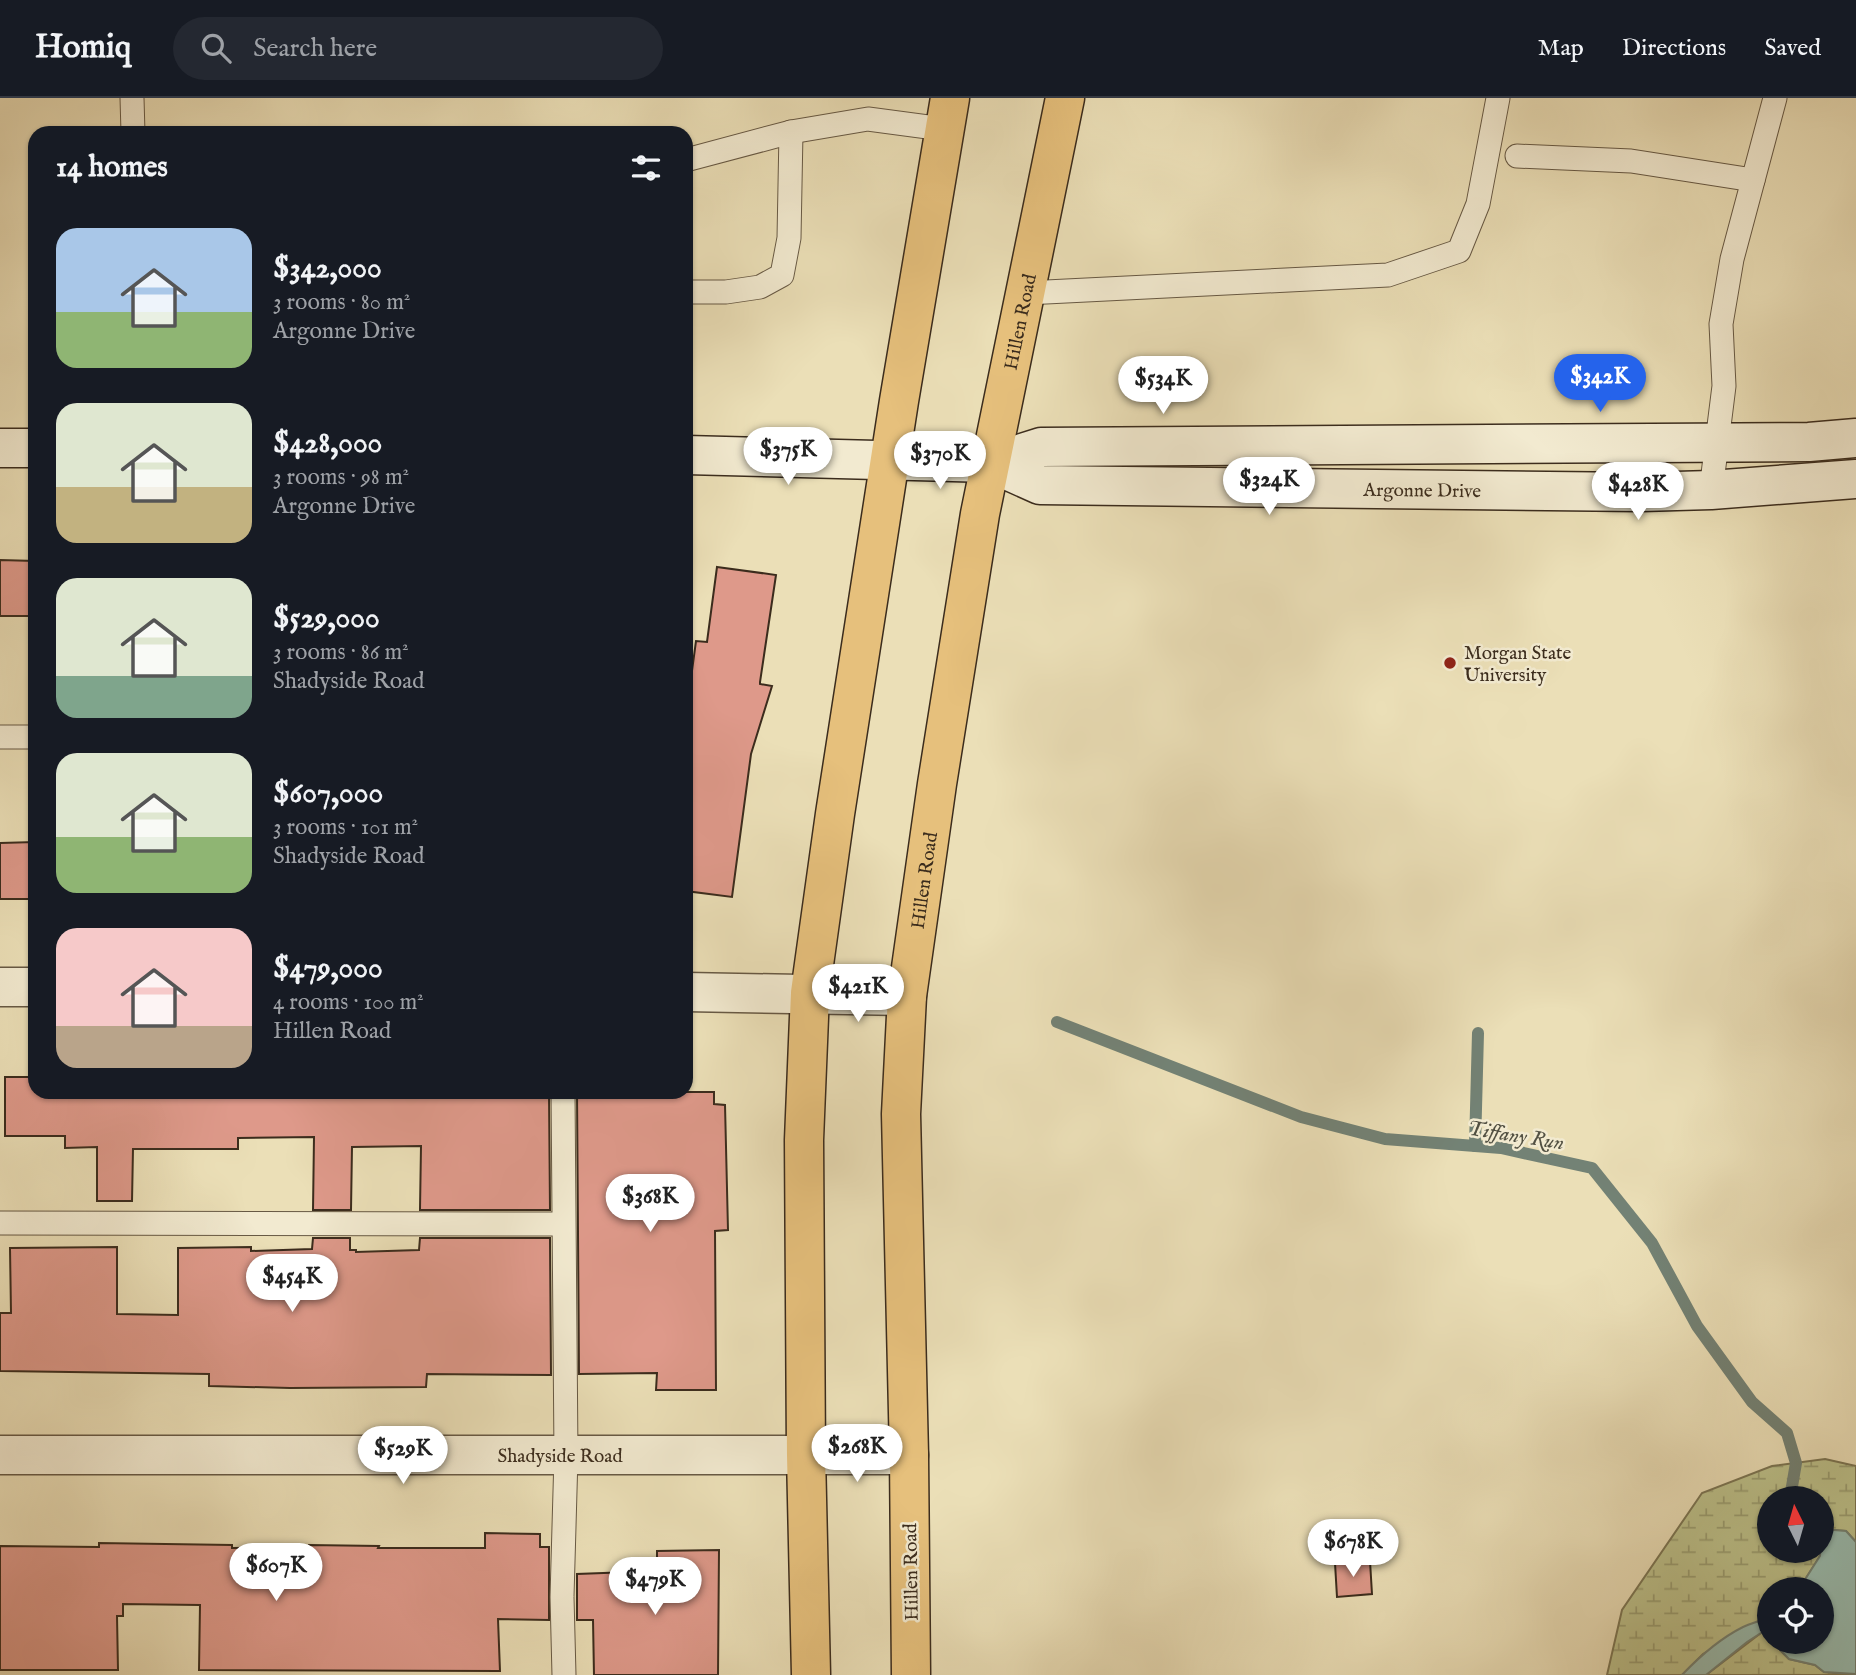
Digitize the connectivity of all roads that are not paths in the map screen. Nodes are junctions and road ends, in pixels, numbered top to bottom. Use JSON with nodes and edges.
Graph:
{"nodes":[{"id":1,"x":132,"y":98,"type":"edge"},
{"id":2,"x":1065,"y":98,"type":"edge"},
{"id":3,"x":1498,"y":98,"type":"edge"},
{"id":4,"x":1775,"y":98,"type":"edge"},
{"id":5,"x":946,"y":114,"type":"edge"},
{"id":6,"x":133,"y":126,"type":"edge"},
{"id":7,"x":791,"y":132,"type":"junction"},
{"id":8,"x":1517,"y":156,"type":"dead end"},
{"id":9,"x":693,"y":158,"type":"edge"},
{"id":10,"x":1753,"y":180,"type":"junction"},
{"id":11,"x":693,"y":292,"type":"edge"},
{"id":12,"x":1026,"y":293,"type":"junction"},
{"id":13,"x":1856,"y":438,"type":"edge"},
{"id":14,"x":1717,"y":443,"type":"junction"},
{"id":15,"x":0,"y":448,"type":"edge"},
{"id":16,"x":28,"y":448,"type":"edge"},
{"id":17,"x":693,"y":455,"type":"edge"},
{"id":18,"x":891,"y":460,"type":"junction"},
{"id":19,"x":991,"y":463,"type":"junction"},
{"id":20,"x":1856,"y":479,"type":"edge"},
{"id":21,"x":1711,"y":490,"type":"junction"},
{"id":22,"x":0,"y":737,"type":"edge"},
{"id":23,"x":28,"y":737,"type":"edge"},
{"id":24,"x":0,"y":987,"type":"edge"},
{"id":25,"x":28,"y":987,"type":"edge"},
{"id":26,"x":693,"y":992,"type":"edge"},
{"id":27,"x":810,"y":993,"type":"junction"},
{"id":28,"x":907,"y":996,"type":"junction"},
{"id":29,"x":563,"y":1099,"type":"edge"},
{"id":30,"x":0,"y":1223,"type":"edge"},
{"id":31,"x":563,"y":1224,"type":"junction"},
{"id":32,"x":0,"y":1455,"type":"edge"},
{"id":33,"x":806,"y":1455,"type":"junction"},
{"id":34,"x":909,"y":1455,"type":"junction"},
{"id":35,"x":566,"y":1456,"type":"junction"},
{"id":36,"x":564,"y":1675,"type":"edge"},
{"id":37,"x":811,"y":1675,"type":"edge"},
{"id":38,"x":911,"y":1675,"type":"edge"}],
"edges":[{"from":1,"to":6,"type":"lane"},
{"from":2,"to":12,"type":"main road","name":"Hillen Road"},
{"from":3,"to":12,"type":"lane"},
{"from":4,"to":10,"type":"lane"},
{"from":5,"to":7,"type":"lane"},
{"from":5,"to":18,"type":"main road"},
{"from":7,"to":9,"type":"lane"},
{"from":7,"to":11,"type":"lane"},
{"from":8,"to":10,"type":"lane"},
{"from":10,"to":14,"type":"lane"},
{"from":12,"to":19,"type":"main road","name":"Hillen Road"},
{"from":13,"to":14,"type":"main road","name":"Argonne Drive"},
{"from":14,"to":19,"type":"main road","name":"Argonne Drive"},
{"from":14,"to":21,"type":"lane"},
{"from":15,"to":16,"type":"main road"},
{"from":17,"to":18,"type":"main road","name":"Argonne Drive"},
{"from":18,"to":19,"type":"main road","name":"Argonne Drive"},
{"from":18,"to":27,"type":"main road"},
{"from":19,"to":21,"type":"main road","name":"Argonne Drive"},
{"from":19,"to":28,"type":"main road","name":"Hillen Road"},
{"from":20,"to":21,"type":"main road","name":"Argonne Drive"},
{"from":22,"to":23,"type":"lane"},
{"from":24,"to":25,"type":"main road"},
{"from":26,"to":27,"type":"main road"},
{"from":27,"to":28,"type":"main road"},
{"from":27,"to":33,"type":"main road"},
{"from":28,"to":34,"type":"main road","name":"Hillen Road"},
{"from":29,"to":31,"type":"lane"},
{"from":30,"to":31,"type":"lane"},
{"from":31,"to":35,"type":"lane"},
{"from":32,"to":35,"type":"main road","name":"Shadyside Road"},
{"from":33,"to":34,"type":"main road","name":"Shadyside Road"},
{"from":33,"to":35,"type":"main road","name":"Shadyside Road"},
{"from":33,"to":37,"type":"main road"},
{"from":34,"to":38,"type":"main road","name":"Hillen Road"},
{"from":35,"to":36,"type":"lane"}]}
